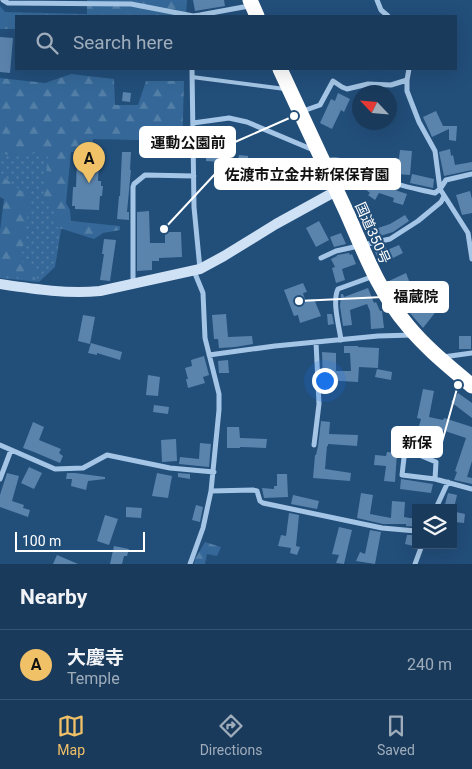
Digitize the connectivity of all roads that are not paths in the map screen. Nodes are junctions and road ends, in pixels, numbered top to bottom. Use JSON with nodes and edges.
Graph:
{"nodes":[{"id":1,"x":4,"y":0,"type":"edge"},
{"id":2,"x":377,"y":0,"type":"edge"},
{"id":3,"x":253,"y":7,"type":"edge"},
{"id":4,"x":188,"y":15,"type":"edge"},
{"id":5,"x":206,"y":15,"type":"edge"},
{"id":6,"x":387,"y":15,"type":"edge"},
{"id":7,"x":192,"y":70,"type":"edge"},
{"id":8,"x":280,"y":70,"type":"edge"},
{"id":9,"x":409,"y":70,"type":"edge"},
{"id":10,"x":192,"y":77,"type":"junction"},
{"id":11,"x":406,"y":80,"type":"junction"},
{"id":12,"x":290,"y":90,"type":"junction"},
{"id":13,"x":300,"y":112,"type":"junction"},
{"id":14,"x":193,"y":123,"type":"junction"},
{"id":15,"x":320,"y":155,"type":"junction"},
{"id":16,"x":472,"y":174,"type":"edge"},
{"id":17,"x":194,"y":176,"type":"junction"},
{"id":18,"x":440,"y":189,"type":"junction"},
{"id":19,"x":336,"y":191,"type":"junction"},
{"id":20,"x":444,"y":196,"type":"junction"},
{"id":21,"x":361,"y":245,"type":"junction"},
{"id":22,"x":321,"y":258,"type":"dead end"},
{"id":23,"x":472,"y":260,"type":"edge"},
{"id":24,"x":197,"y":270,"type":"junction"},
{"id":25,"x":375,"y":276,"type":"junction"},
{"id":26,"x":0,"y":284,"type":"edge"},
{"id":27,"x":133,"y":284,"type":"junction"},
{"id":28,"x":415,"y":334,"type":"junction"},
{"id":29,"x":341,"y":340,"type":"junction"},
{"id":30,"x":316,"y":342,"type":"junction"},
{"id":31,"x":472,"y":353,"type":"edge"},
{"id":32,"x":209,"y":354,"type":"junction"},
{"id":33,"x":440,"y":358,"type":"junction"},
{"id":34,"x":472,"y":386,"type":"edge"},
{"id":35,"x":0,"y":444,"type":"edge"},
{"id":36,"x":314,"y":445,"type":"dead end"},
{"id":37,"x":11,"y":450,"type":"junction"},
{"id":38,"x":214,"y":472,"type":"junction"},
{"id":39,"x":0,"y":479,"type":"edge"},
{"id":40,"x":435,"y":479,"type":"junction"},
{"id":41,"x":448,"y":482,"type":"junction"},
{"id":42,"x":472,"y":489,"type":"edge"},
{"id":43,"x":211,"y":491,"type":"junction"},
{"id":44,"x":438,"y":504,"type":"edge"},
{"id":45,"x":412,"y":531,"type":"edge"},
{"id":46,"x":421,"y":549,"type":"edge"},
{"id":47,"x":190,"y":564,"type":"edge"},
{"id":48,"x":415,"y":564,"type":"edge"}],
"edges":[{"from":1,"to":4,"type":"street"},
{"from":2,"to":6,"type":"street"},
{"from":3,"to":5,"type":"street"},
{"from":7,"to":10,"type":"street"},
{"from":8,"to":12,"type":"highway","name":"国道350号"},
{"from":9,"to":11,"type":"street"},
{"from":10,"to":12,"type":"lane"},
{"from":10,"to":14,"type":"street"},
{"from":11,"to":13,"type":"street"},
{"from":11,"to":18,"type":"street"},
{"from":12,"to":13,"type":"highway","name":"国道350号"},
{"from":13,"to":15,"type":"highway","name":"国道350号"},
{"from":14,"to":15,"type":"street"},
{"from":14,"to":17,"type":"street"},
{"from":15,"to":18,"type":"street"},
{"from":15,"to":19,"type":"highway","name":"国道350号"},
{"from":16,"to":18,"type":"street"},
{"from":17,"to":24,"type":"street"},
{"from":17,"to":27,"type":"street"},
{"from":18,"to":20,"type":"street"},
{"from":19,"to":21,"type":"highway","name":"国道350号"},
{"from":19,"to":24,"type":"street"},
{"from":20,"to":21,"type":"street"},
{"from":20,"to":23,"type":"street"},
{"from":21,"to":22,"type":"street"},
{"from":21,"to":25,"type":"highway","name":"国道350号"},
{"from":24,"to":27,"type":"street"},
{"from":24,"to":32,"type":"street"},
{"from":25,"to":28,"type":"highway","name":"国道350号"},
{"from":25,"to":29,"type":"street"},
{"from":26,"to":27,"type":"street"},
{"from":28,"to":29,"type":"street"},
{"from":28,"to":33,"type":"highway","name":"国道350号"},
{"from":29,"to":30,"type":"street"},
{"from":30,"to":32,"type":"street"},
{"from":30,"to":36,"type":"street"},
{"from":31,"to":33,"type":"street"},
{"from":32,"to":38,"type":"street"},
{"from":33,"to":34,"type":"highway","name":"国道350号"},
{"from":35,"to":37,"type":"street"},
{"from":37,"to":38,"type":"street"},
{"from":37,"to":39,"type":"street"},
{"from":38,"to":43,"type":"street"},
{"from":40,"to":40,"type":"street"},
{"from":40,"to":41,"type":"street"},
{"from":41,"to":42,"type":"street"},
{"from":41,"to":44,"type":"street"},
{"from":43,"to":45,"type":"street"},
{"from":43,"to":47,"type":"street"},
{"from":46,"to":48,"type":"street"}]}
